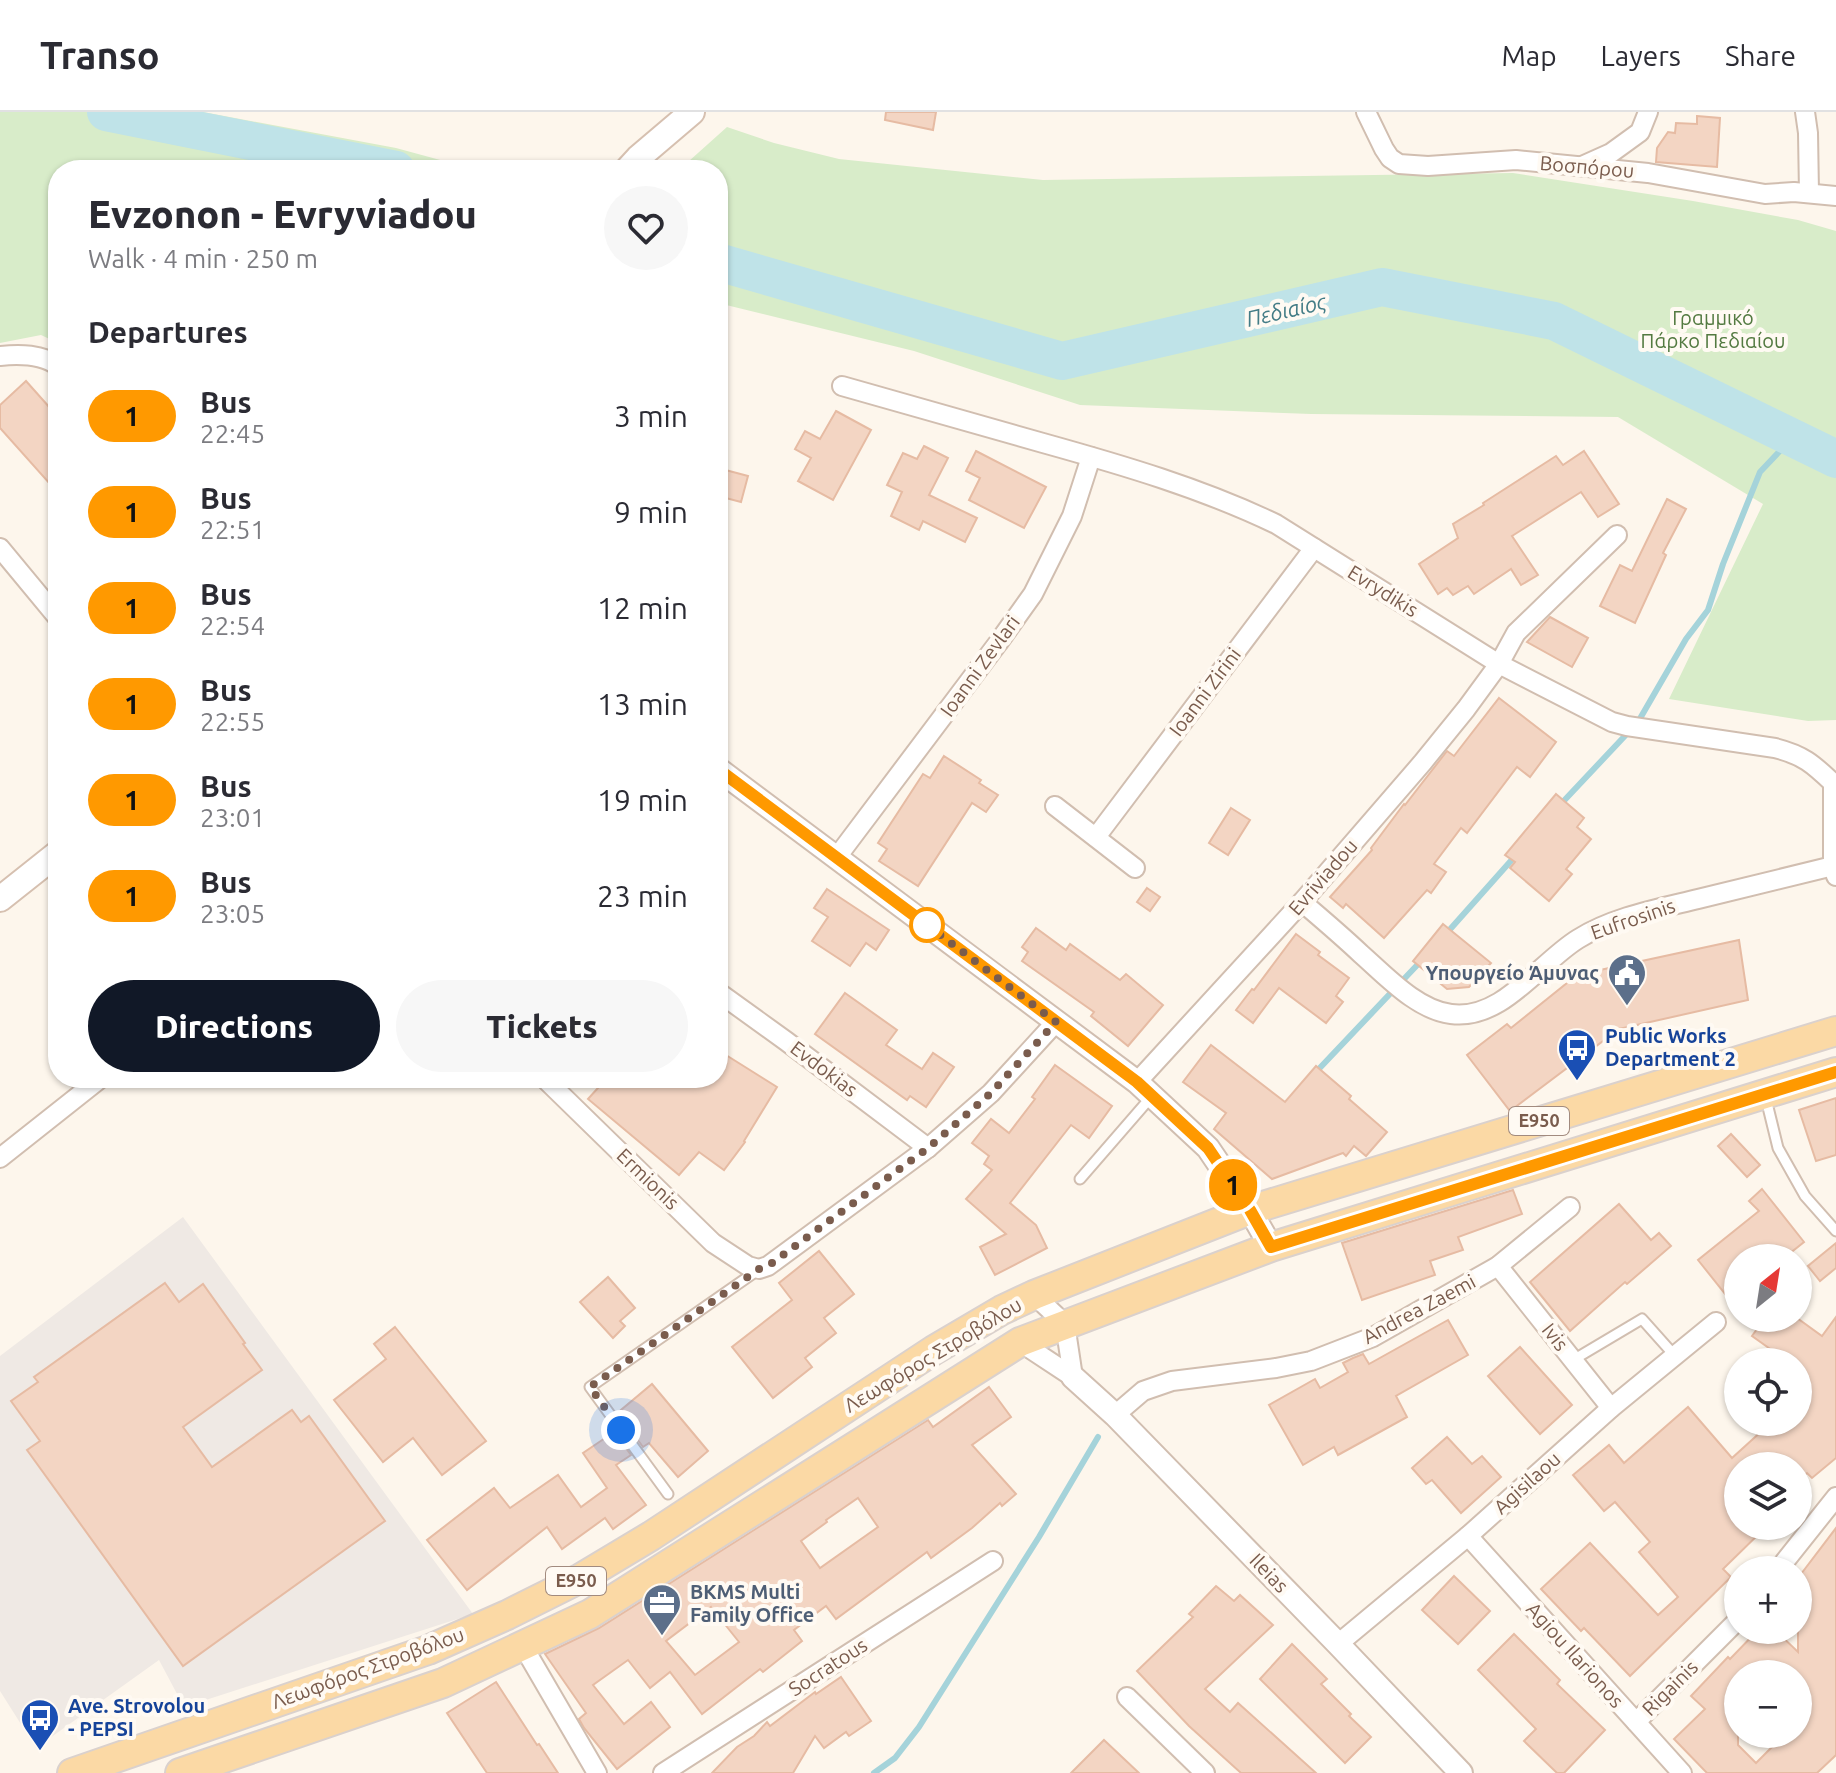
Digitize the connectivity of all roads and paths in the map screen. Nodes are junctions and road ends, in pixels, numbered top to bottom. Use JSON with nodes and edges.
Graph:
{"nodes":[{"id":1,"x":692,"y":112,"type":"edge"},
{"id":2,"x":1366,"y":112,"type":"edge"},
{"id":3,"x":1648,"y":112,"type":"edge"},
{"id":4,"x":1805,"y":112,"type":"edge"},
{"id":5,"x":637,"y":160,"type":"edge"},
{"id":6,"x":1580,"y":166,"type":"junction"},
{"id":7,"x":1809,"y":193,"type":"junction"},
{"id":8,"x":1836,"y":196,"type":"edge"},
{"id":9,"x":0,"y":356,"type":"edge"},
{"id":10,"x":48,"y":361,"type":"edge"},
{"id":11,"x":842,"y":386,"type":"dead end"},
{"id":12,"x":1091,"y":457,"type":"junction"},
{"id":13,"x":1617,"y":535,"type":"dead end"},
{"id":14,"x":0,"y":548,"type":"edge"},
{"id":15,"x":1314,"y":548,"type":"junction"},
{"id":16,"x":48,"y":606,"type":"edge"},
{"id":17,"x":1499,"y":664,"type":"junction"},
{"id":18,"x":728,"y":776,"type":"edge"},
{"id":19,"x":1055,"y":806,"type":"dead end"},
{"id":20,"x":1096,"y":837,"type":"junction"},
{"id":21,"x":837,"y":857,"type":"junction"},
{"id":22,"x":48,"y":861,"type":"edge"},
{"id":23,"x":1135,"y":868,"type":"dead end"},
{"id":24,"x":1835,"y":871,"type":"edge"},
{"id":25,"x":0,"y":899,"type":"edge"},
{"id":26,"x":1302,"y":902,"type":"junction"},
{"id":27,"x":728,"y":999,"type":"edge"},
{"id":28,"x":1056,"y":1022,"type":"junction"},
{"id":29,"x":1834,"y":1030,"type":"edge"},
{"id":30,"x":1836,"y":1072,"type":"edge"},
{"id":31,"x":88,"y":1088,"type":"edge"},
{"id":32,"x":554,"y":1088,"type":"edge"},
{"id":33,"x":1144,"y":1089,"type":"junction"},
{"id":34,"x":1765,"y":1094,"type":"junction"},
{"id":35,"x":928,"y":1148,"type":"junction"},
{"id":36,"x":0,"y":1158,"type":"edge"},
{"id":37,"x":1080,"y":1179,"type":"dead end"},
{"id":38,"x":1570,"y":1207,"type":"dead end"},
{"id":39,"x":1250,"y":1210,"type":"junction"},
{"id":40,"x":1836,"y":1231,"type":"edge"},
{"id":41,"x":1271,"y":1247,"type":"junction"},
{"id":42,"x":1498,"y":1266,"type":"junction"},
{"id":43,"x":759,"y":1269,"type":"junction"},
{"id":44,"x":1034,"y":1295,"type":"junction"},
{"id":45,"x":1716,"y":1322,"type":"dead end"},
{"id":46,"x":1065,"y":1324,"type":"junction"},
{"id":47,"x":1020,"y":1342,"type":"junction"},
{"id":48,"x":1675,"y":1356,"type":"junction"},
{"id":49,"x":1573,"y":1360,"type":"junction"},
{"id":50,"x":1073,"y":1377,"type":"junction"},
{"id":51,"x":1611,"y":1408,"type":"junction"},
{"id":52,"x":1115,"y":1415,"type":"junction"},
{"id":53,"x":668,"y":1494,"type":"dead end"},
{"id":54,"x":1836,"y":1497,"type":"edge"},
{"id":55,"x":1468,"y":1536,"type":"junction"},
{"id":56,"x":1789,"y":1556,"type":"edge"},
{"id":57,"x":993,"y":1561,"type":"dead end"},
{"id":58,"x":1724,"y":1634,"type":"edge"},
{"id":59,"x":1338,"y":1644,"type":"junction"},
{"id":60,"x":523,"y":1646,"type":"junction"},
{"id":61,"x":1127,"y":1697,"type":"dead end"},
{"id":62,"x":1636,"y":1722,"type":"junction"},
{"id":63,"x":72,"y":1773,"type":"edge"},
{"id":64,"x":180,"y":1773,"type":"edge"},
{"id":65,"x":597,"y":1773,"type":"edge"},
{"id":66,"x":663,"y":1773,"type":"edge"},
{"id":67,"x":1205,"y":1773,"type":"edge"},
{"id":68,"x":1461,"y":1773,"type":"edge"},
{"id":69,"x":1682,"y":1773,"type":"edge"}],
"edges":[{"from":1,"to":5,"type":"main road"},
{"from":2,"to":6,"type":"street","name":"Βοσπόρου"},
{"from":3,"to":6,"type":"street"},
{"from":4,"to":7,"type":"street"},
{"from":6,"to":7,"type":"street","name":"Βοσπόρου"},
{"from":7,"to":8,"type":"street","name":"Βοσπόρου"},
{"from":9,"to":10,"type":"street"},
{"from":11,"to":12,"type":"street","name":"Evrydikis"},
{"from":12,"to":15,"type":"street","name":"Evrydikis"},
{"from":12,"to":21,"type":"street","name":"Ioanni Zevlari"},
{"from":13,"to":17,"type":"street","name":"Evriviadou"},
{"from":14,"to":16,"type":"street"},
{"from":15,"to":17,"type":"street","name":"Evrydikis"},
{"from":15,"to":20,"type":"street","name":"Ioanni Zirini"},
{"from":17,"to":24,"type":"street","name":"Evrydikis"},
{"from":17,"to":26,"type":"street","name":"Evriviadou"},
{"from":18,"to":21,"type":"street"},
{"from":19,"to":20,"type":"street"},
{"from":20,"to":23,"type":"street"},
{"from":21,"to":28,"type":"street"},
{"from":22,"to":25,"type":"main road"},
{"from":24,"to":26,"type":"street","name":"Eufrosinis"},
{"from":26,"to":33,"type":"street","name":"Evriviadou"},
{"from":27,"to":35,"type":"street","name":"Evdokias"},
{"from":28,"to":33,"type":"street"},
{"from":28,"to":35,"type":"street"},
{"from":29,"to":39,"type":"main road","name":"Λεωφόρος Στροβόλου","number":"E950"},
{"from":30,"to":34,"type":"main road","name":"Λεωφόρος Στροβόλου","number":"E950"},
{"from":31,"to":36,"type":"street"},
{"from":32,"to":43,"type":"street","name":"Ermionis"},
{"from":33,"to":37,"type":"lane"},
{"from":33,"to":39,"type":"street"},
{"from":34,"to":40,"type":"lane"},
{"from":34,"to":41,"type":"main road","name":"Λεωφόρος Στροβόλου","number":"E950"},
{"from":35,"to":43,"type":"street"},
{"from":38,"to":42,"type":"street","name":"Andrea Zaemi"},
{"from":39,"to":41,"type":"street"},
{"from":39,"to":44,"type":"main road","name":"Λεωφόρος Στροβόλου","number":"E950"},
{"from":41,"to":46,"type":"main road","name":"Λεωφόρος Στροβόλου","number":"E950"},
{"from":42,"to":49,"type":"street","name":"Ivis"},
{"from":42,"to":52,"type":"street","name":"Andrea Zaemi"},
{"from":43,"to":53,"type":"lane"},
{"from":44,"to":46,"type":"street"},
{"from":44,"to":63,"type":"main road","name":"Λεωφόρος Στροβόλου","number":"E950"},
{"from":45,"to":48,"type":"street","name":"Agisilaou"},
{"from":46,"to":47,"type":"main road","name":"Λεωφόρος Στροβόλου","number":"E950"},
{"from":46,"to":50,"type":"street"},
{"from":47,"to":50,"type":"street","name":"Ileias"},
{"from":47,"to":60,"type":"main road","name":"Λεωφόρος Στροβόλου","number":"E950"},
{"from":48,"to":49,"type":"lane"},
{"from":48,"to":51,"type":"street","name":"Agisilaou"},
{"from":49,"to":51,"type":"street","name":"Ivis"},
{"from":50,"to":52,"type":"street","name":"Ileias"},
{"from":51,"to":55,"type":"street","name":"Agisilaou"},
{"from":52,"to":59,"type":"street","name":"Ileias"},
{"from":54,"to":56,"type":"street"},
{"from":55,"to":59,"type":"street","name":"Agisilaou"},
{"from":55,"to":62,"type":"street","name":"Agiou Ilarionos"},
{"from":57,"to":66,"type":"street","name":"Socratous"},
{"from":58,"to":62,"type":"street","name":"Rigainis"},
{"from":59,"to":68,"type":"street","name":"Ileias"},
{"from":60,"to":64,"type":"main road","name":"Λεωφόρος Στροβόλου","number":"E950"},
{"from":60,"to":65,"type":"street"},
{"from":61,"to":67,"type":"street"},
{"from":62,"to":69,"type":"street","name":"Agiou Ilarionos"}]}
